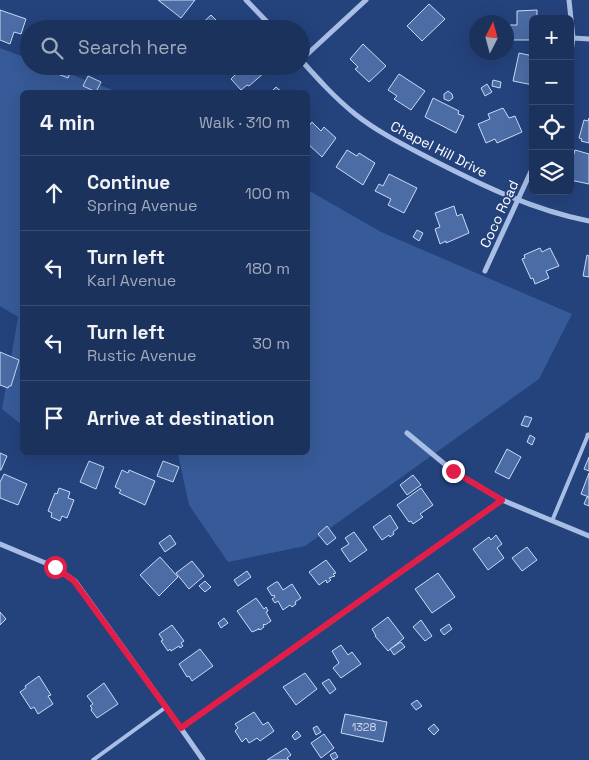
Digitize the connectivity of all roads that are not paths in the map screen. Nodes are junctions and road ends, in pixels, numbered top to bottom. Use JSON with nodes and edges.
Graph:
{"nodes":[{"id":1,"x":246,"y":0,"type":"edge"},
{"id":2,"x":366,"y":0,"type":"edge"},
{"id":3,"x":569,"y":0,"type":"edge"},
{"id":4,"x":571,"y":15,"type":"edge"},
{"id":5,"x":265,"y":20,"type":"edge"},
{"id":6,"x":574,"y":38,"type":"edge"},
{"id":7,"x":589,"y":39,"type":"edge"},
{"id":8,"x":310,"y":52,"type":"edge"},
{"id":9,"x":310,"y":70,"type":"edge"},
{"id":10,"x":529,"y":176,"type":"edge"},
{"id":11,"x":518,"y":200,"type":"junction"},
{"id":12,"x":589,"y":221,"type":"edge"},
{"id":13,"x":485,"y":271,"type":"dead end"},
{"id":14,"x":407,"y":433,"type":"dead end"},
{"id":15,"x":589,"y":435,"type":"edge"},
{"id":16,"x":502,"y":500,"type":"junction"},
{"id":17,"x":552,"y":521,"type":"junction"},
{"id":18,"x":589,"y":536,"type":"edge"},
{"id":19,"x":0,"y":544,"type":"edge"},
{"id":20,"x":166,"y":707,"type":"junction"},
{"id":21,"x":181,"y":728,"type":"junction"},
{"id":22,"x":93,"y":760,"type":"edge"},
{"id":23,"x":202,"y":760,"type":"edge"}],
"edges":[{"from":1,"to":5,"type":"street"},
{"from":2,"to":8,"type":"street"},
{"from":3,"to":4,"type":"street"},
{"from":6,"to":7,"type":"street"},
{"from":9,"to":11,"type":"street","name":"Chapel Hill Drive"},
{"from":10,"to":11,"type":"street","name":"Coco Road"},
{"from":11,"to":12,"type":"street","name":"Chapel Hill Drive"},
{"from":11,"to":13,"type":"street","name":"Coco Road"},
{"from":14,"to":16,"type":"street"},
{"from":15,"to":17,"type":"lane"},
{"from":16,"to":17,"type":"street"},
{"from":16,"to":21,"type":"street"},
{"from":17,"to":18,"type":"street"},
{"from":19,"to":20,"type":"street"},
{"from":20,"to":21,"type":"street"},
{"from":20,"to":22,"type":"lane"},
{"from":21,"to":23,"type":"street"}]}
